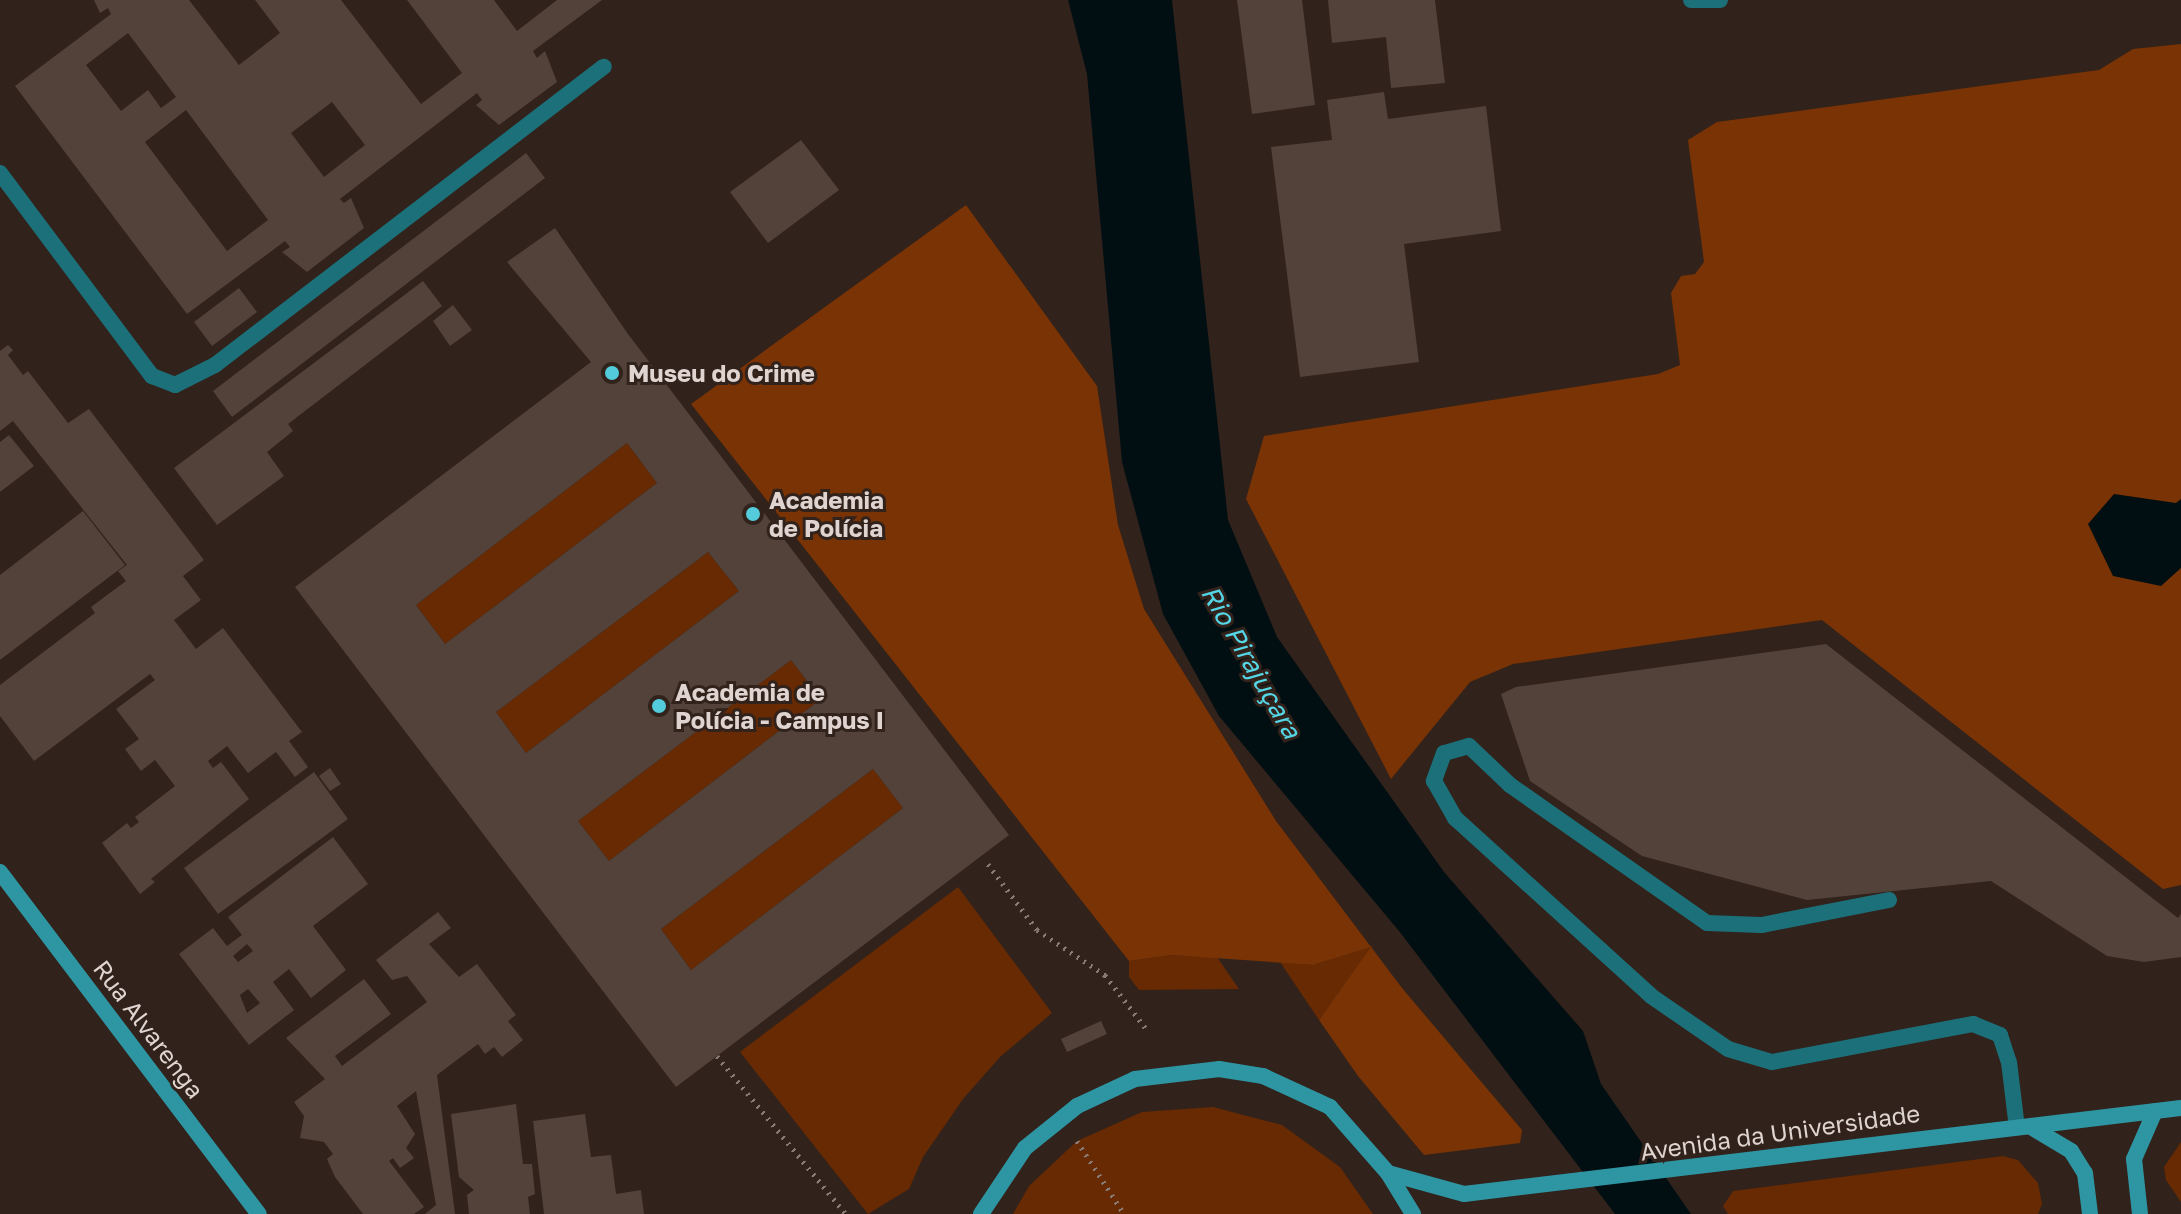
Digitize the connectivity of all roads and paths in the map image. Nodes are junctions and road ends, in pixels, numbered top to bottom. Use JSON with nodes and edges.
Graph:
{"nodes":[{"id":1,"x":1691,"y":0,"type":"edge"},
{"id":2,"x":1720,"y":0,"type":"edge"},
{"id":3,"x":604,"y":67,"type":"dead end"},
{"id":4,"x":0,"y":173,"type":"edge"},
{"id":5,"x":988,"y":864,"type":"dead end"},
{"id":6,"x":0,"y":872,"type":"edge"},
{"id":7,"x":1889,"y":900,"type":"dead end"},
{"id":8,"x":1147,"y":1030,"type":"dead end"},
{"id":9,"x":717,"y":1056,"type":"dead end"},
{"id":10,"x":2181,"y":1108,"type":"edge"},
{"id":11,"x":2155,"y":1111,"type":"junction"},
{"id":12,"x":2022,"y":1127,"type":"junction"},
{"id":13,"x":1077,"y":1141,"type":"dead end"},
{"id":14,"x":1388,"y":1173,"type":"junction"},
{"id":15,"x":259,"y":1214,"type":"edge"},
{"id":16,"x":846,"y":1214,"type":"edge"},
{"id":17,"x":981,"y":1214,"type":"edge"},
{"id":18,"x":1124,"y":1214,"type":"edge"},
{"id":19,"x":1413,"y":1214,"type":"edge"},
{"id":20,"x":2090,"y":1214,"type":"edge"},
{"id":21,"x":2140,"y":1214,"type":"edge"}],
"edges":[{"from":1,"to":2,"type":"lane"},
{"from":3,"to":4,"type":"lane"},
{"from":5,"to":8,"type":"path"},
{"from":6,"to":15,"type":"main road","name":"Rua Alvarenga"},
{"from":7,"to":12,"type":"lane"},
{"from":9,"to":16,"type":"path"},
{"from":10,"to":11,"type":"main road","name":"Avenida da Universidade"},
{"from":11,"to":12,"type":"main road","name":"Avenida da Universidade"},
{"from":11,"to":21,"type":"main road"},
{"from":12,"to":14,"type":"main road","name":"Avenida da Universidade"},
{"from":12,"to":20,"type":"main road"},
{"from":13,"to":18,"type":"path"},
{"from":14,"to":17,"type":"main road"},
{"from":14,"to":19,"type":"main road"}]}
